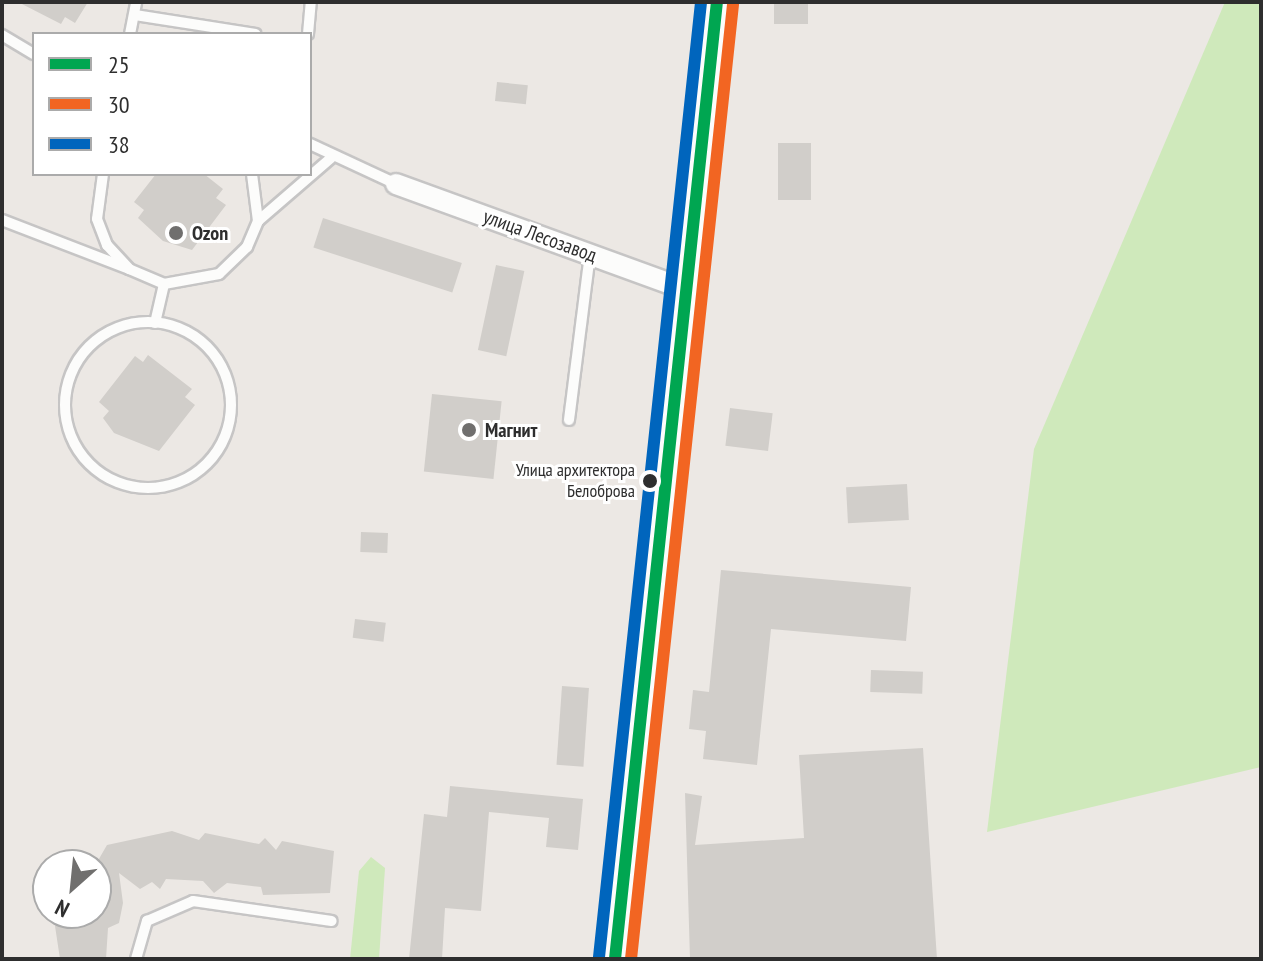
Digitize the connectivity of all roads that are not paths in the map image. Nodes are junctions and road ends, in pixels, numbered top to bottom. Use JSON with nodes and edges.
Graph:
{"nodes":[{"id":1,"x":136,"y":2,"type":"edge"},
{"id":2,"x":311,"y":2,"type":"edge"},
{"id":3,"x":717,"y":2,"type":"edge"},
{"id":4,"x":135,"y":15,"type":"junction"},
{"id":5,"x":131,"y":32,"type":"edge"},
{"id":6,"x":243,"y":32,"type":"edge"},
{"id":7,"x":308,"y":32,"type":"edge"},
{"id":8,"x":2,"y":35,"type":"edge"},
{"id":9,"x":32,"y":53,"type":"edge"},
{"id":10,"x":312,"y":145,"type":"edge"},
{"id":11,"x":331,"y":158,"type":"junction"},
{"id":12,"x":312,"y":174,"type":"edge"},
{"id":13,"x":103,"y":176,"type":"edge"},
{"id":14,"x":252,"y":176,"type":"edge"},
{"id":15,"x":310,"y":176,"type":"edge"},
{"id":16,"x":396,"y":184,"type":"joint"},
{"id":17,"x":2,"y":220,"type":"edge"},
{"id":18,"x":258,"y":221,"type":"junction"},
{"id":19,"x":590,"y":254,"type":"junction"},
{"id":20,"x":129,"y":269,"type":"junction"},
{"id":21,"x":164,"y":284,"type":"junction"},
{"id":22,"x":685,"y":289,"type":"junction"},
{"id":23,"x":155,"y":323,"type":"junction"},
{"id":24,"x":569,"y":420,"type":"dead end"},
{"id":25,"x":332,"y":921,"type":"dead end"},
{"id":26,"x":136,"y":959,"type":"edge"},
{"id":27,"x":615,"y":959,"type":"edge"}],
"edges":[{"from":1,"to":4,"type":"lane"},
{"from":2,"to":7,"type":"lane"},
{"from":3,"to":22,"type":"main road"},
{"from":4,"to":5,"type":"lane"},
{"from":4,"to":6,"type":"lane"},
{"from":8,"to":9,"type":"lane"},
{"from":10,"to":11,"type":"lane"},
{"from":11,"to":12,"type":"lane"},
{"from":11,"to":16,"type":"lane"},
{"from":13,"to":20,"type":"lane"},
{"from":14,"to":18,"type":"lane"},
{"from":15,"to":18,"type":"lane"},
{"from":16,"to":19,"type":"street","name":"улица Лесозавод"},
{"from":17,"to":20,"type":"lane"},
{"from":18,"to":21,"type":"lane"},
{"from":19,"to":22,"type":"street","name":"улица Лесозавод"},
{"from":19,"to":24,"type":"lane"},
{"from":20,"to":21,"type":"lane"},
{"from":21,"to":23,"type":"lane"},
{"from":22,"to":27,"type":"main road"},
{"from":23,"to":23,"type":"lane"},
{"from":25,"to":26,"type":"lane"}]}
